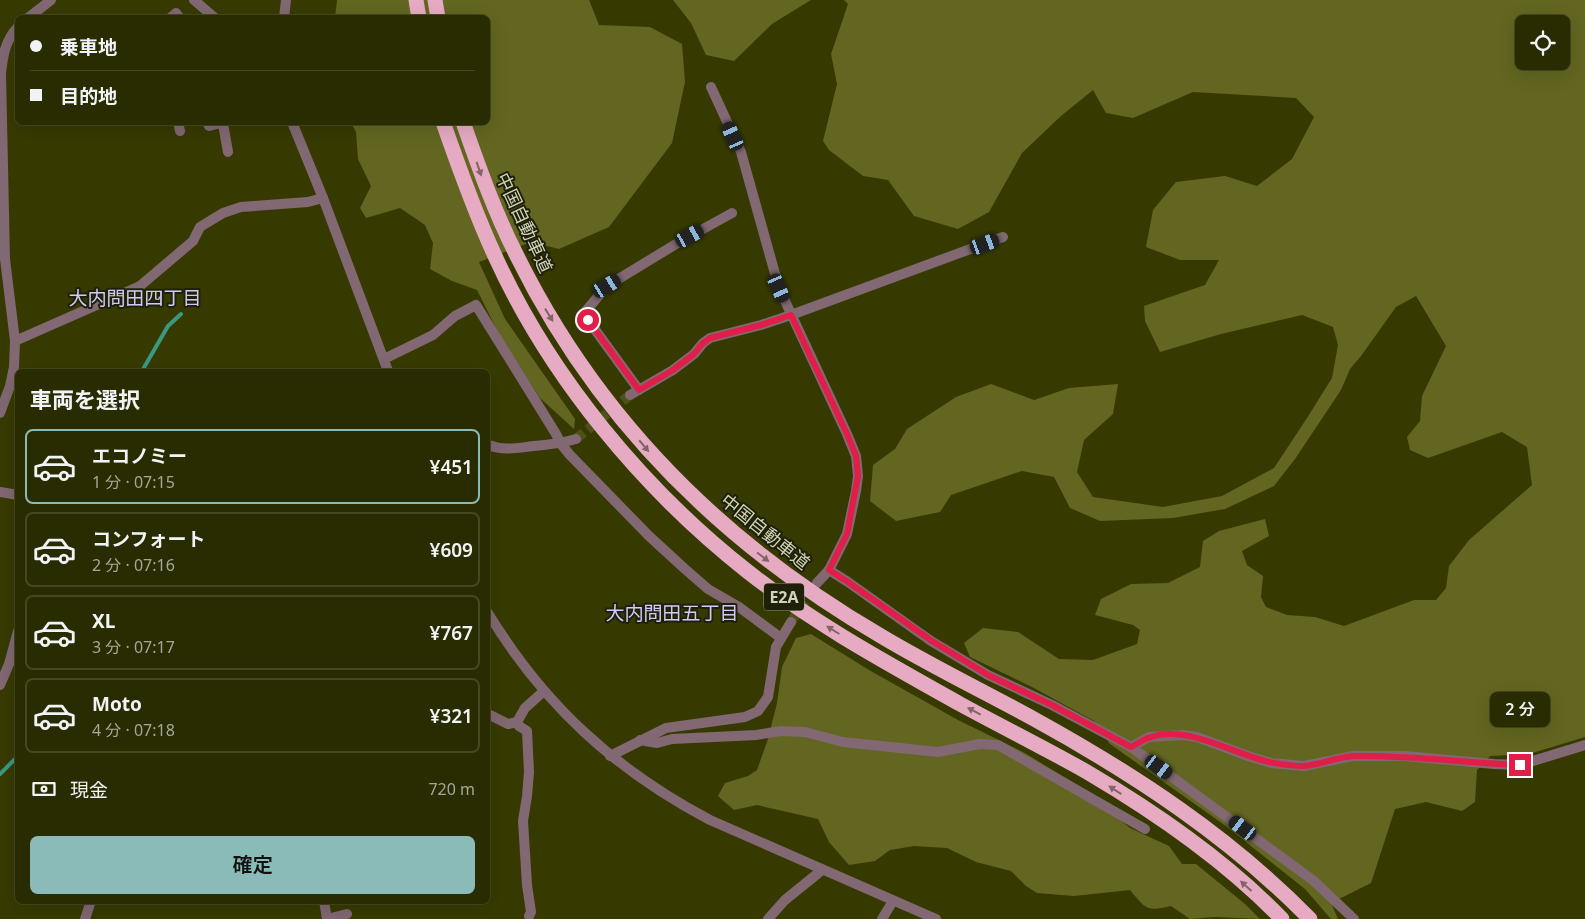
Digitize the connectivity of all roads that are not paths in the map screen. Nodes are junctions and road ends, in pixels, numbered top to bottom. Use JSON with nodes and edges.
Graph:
{"nodes":[{"id":1,"x":51,"y":0,"type":"edge"},
{"id":2,"x":194,"y":0,"type":"edge"},
{"id":3,"x":286,"y":0,"type":"edge"},
{"id":4,"x":416,"y":0,"type":"edge"},
{"id":5,"x":435,"y":0,"type":"edge"},
{"id":6,"x":32,"y":15,"type":"edge"},
{"id":7,"x":212,"y":15,"type":"edge"},
{"id":8,"x":284,"y":15,"type":"edge"},
{"id":9,"x":418,"y":15,"type":"edge"},
{"id":10,"x":438,"y":15,"type":"edge"},
{"id":11,"x":15,"y":30,"type":"edge"},
{"id":12,"x":711,"y":87,"type":"dead end"},
{"id":13,"x":224,"y":125,"type":"edge"},
{"id":14,"x":293,"y":125,"type":"edge"},
{"id":15,"x":444,"y":125,"type":"edge"},
{"id":16,"x":464,"y":125,"type":"edge"},
{"id":17,"x":228,"y":152,"type":"dead end"},
{"id":18,"x":323,"y":198,"type":"junction"},
{"id":19,"x":732,"y":213,"type":"dead end"},
{"id":20,"x":1003,"y":237,"type":"dead end"},
{"id":21,"x":791,"y":315,"type":"junction"},
{"id":22,"x":15,"y":341,"type":"junction"},
{"id":23,"x":384,"y":360,"type":"junction"},
{"id":24,"x":387,"y":369,"type":"edge"},
{"id":25,"x":0,"y":413,"type":"edge"},
{"id":26,"x":576,"y":439,"type":"tunnel mouth"},
{"id":27,"x":561,"y":444,"type":"junction"},
{"id":28,"x":490,"y":446,"type":"edge"},
{"id":29,"x":0,"y":492,"type":"edge"},
{"id":30,"x":15,"y":494,"type":"edge"},
{"id":31,"x":829,"y":570,"type":"junction"},
{"id":32,"x":817,"y":583,"type":"tunnel mouth"},
{"id":33,"x":490,"y":616,"type":"edge"},
{"id":34,"x":791,"y":622,"type":"tunnel mouth"},
{"id":35,"x":781,"y":638,"type":"junction"},
{"id":36,"x":15,"y":642,"type":"edge"},
{"id":37,"x":0,"y":685,"type":"edge"},
{"id":38,"x":544,"y":691,"type":"junction"},
{"id":39,"x":490,"y":715,"type":"edge"},
{"id":40,"x":517,"y":722,"type":"junction"},
{"id":41,"x":640,"y":740,"type":"junction"},
{"id":42,"x":1585,"y":745,"type":"edge"},
{"id":43,"x":1131,"y":747,"type":"junction"},
{"id":44,"x":610,"y":756,"type":"junction"},
{"id":45,"x":1145,"y":829,"type":"dead end"},
{"id":46,"x":822,"y":870,"type":"junction"},
{"id":47,"x":893,"y":900,"type":"junction"},
{"id":48,"x":90,"y":904,"type":"edge"},
{"id":49,"x":324,"y":904,"type":"edge"},
{"id":50,"x":347,"y":914,"type":"dead end"},
{"id":51,"x":529,"y":916,"type":"dead end"},
{"id":52,"x":85,"y":919,"type":"edge"},
{"id":53,"x":327,"y":919,"type":"edge"},
{"id":54,"x":768,"y":919,"type":"edge"},
{"id":55,"x":882,"y":919,"type":"edge"},
{"id":56,"x":936,"y":919,"type":"edge"},
{"id":57,"x":1282,"y":919,"type":"edge"},
{"id":58,"x":1310,"y":919,"type":"edge"},
{"id":59,"x":1354,"y":919,"type":"edge"}],
"edges":[{"from":1,"to":6,"type":"street"},
{"from":2,"to":7,"type":"street"},
{"from":3,"to":8,"type":"street"},
{"from":4,"to":9,"type":"highway"},
{"from":5,"to":10,"type":"highway"},
{"from":11,"to":22,"type":"street"},
{"from":12,"to":21,"type":"street"},
{"from":13,"to":17,"type":"street"},
{"from":14,"to":18,"type":"street"},
{"from":57,"to":15,"type":"highway","number":"E2A","one_way":true},
{"from":16,"to":58,"type":"highway","name":"中国自動車道","number":"E2A","one_way":true},
{"from":18,"to":22,"type":"street"},
{"from":18,"to":23,"type":"street"},
{"from":19,"to":21,"type":"street"},
{"from":20,"to":21,"type":"street"},
{"from":21,"to":31,"type":"street"},
{"from":22,"to":25,"type":"street"},
{"from":23,"to":24,"type":"street"},
{"from":23,"to":27,"type":"street"},
{"from":26,"to":27,"type":"street"},
{"from":27,"to":28,"type":"street"},
{"from":27,"to":35,"type":"street"},
{"from":29,"to":30,"type":"street"},
{"from":31,"to":32,"type":"street"},
{"from":31,"to":43,"type":"street"},
{"from":33,"to":38,"type":"street"},
{"from":34,"to":35,"type":"street"},
{"from":35,"to":41,"type":"street"},
{"from":36,"to":37,"type":"street"},
{"from":38,"to":40,"type":"street"},
{"from":38,"to":44,"type":"street"},
{"from":39,"to":40,"type":"street"},
{"from":40,"to":51,"type":"street"},
{"from":41,"to":44,"type":"street"},
{"from":41,"to":45,"type":"street"},
{"from":42,"to":43,"type":"street"},
{"from":43,"to":59,"type":"street"},
{"from":44,"to":46,"type":"street"},
{"from":46,"to":47,"type":"street"},
{"from":46,"to":54,"type":"street"},
{"from":47,"to":55,"type":"street"},
{"from":47,"to":56,"type":"street"},
{"from":48,"to":52,"type":"street"},
{"from":49,"to":53,"type":"street"},
{"from":50,"to":53,"type":"street"}]}
